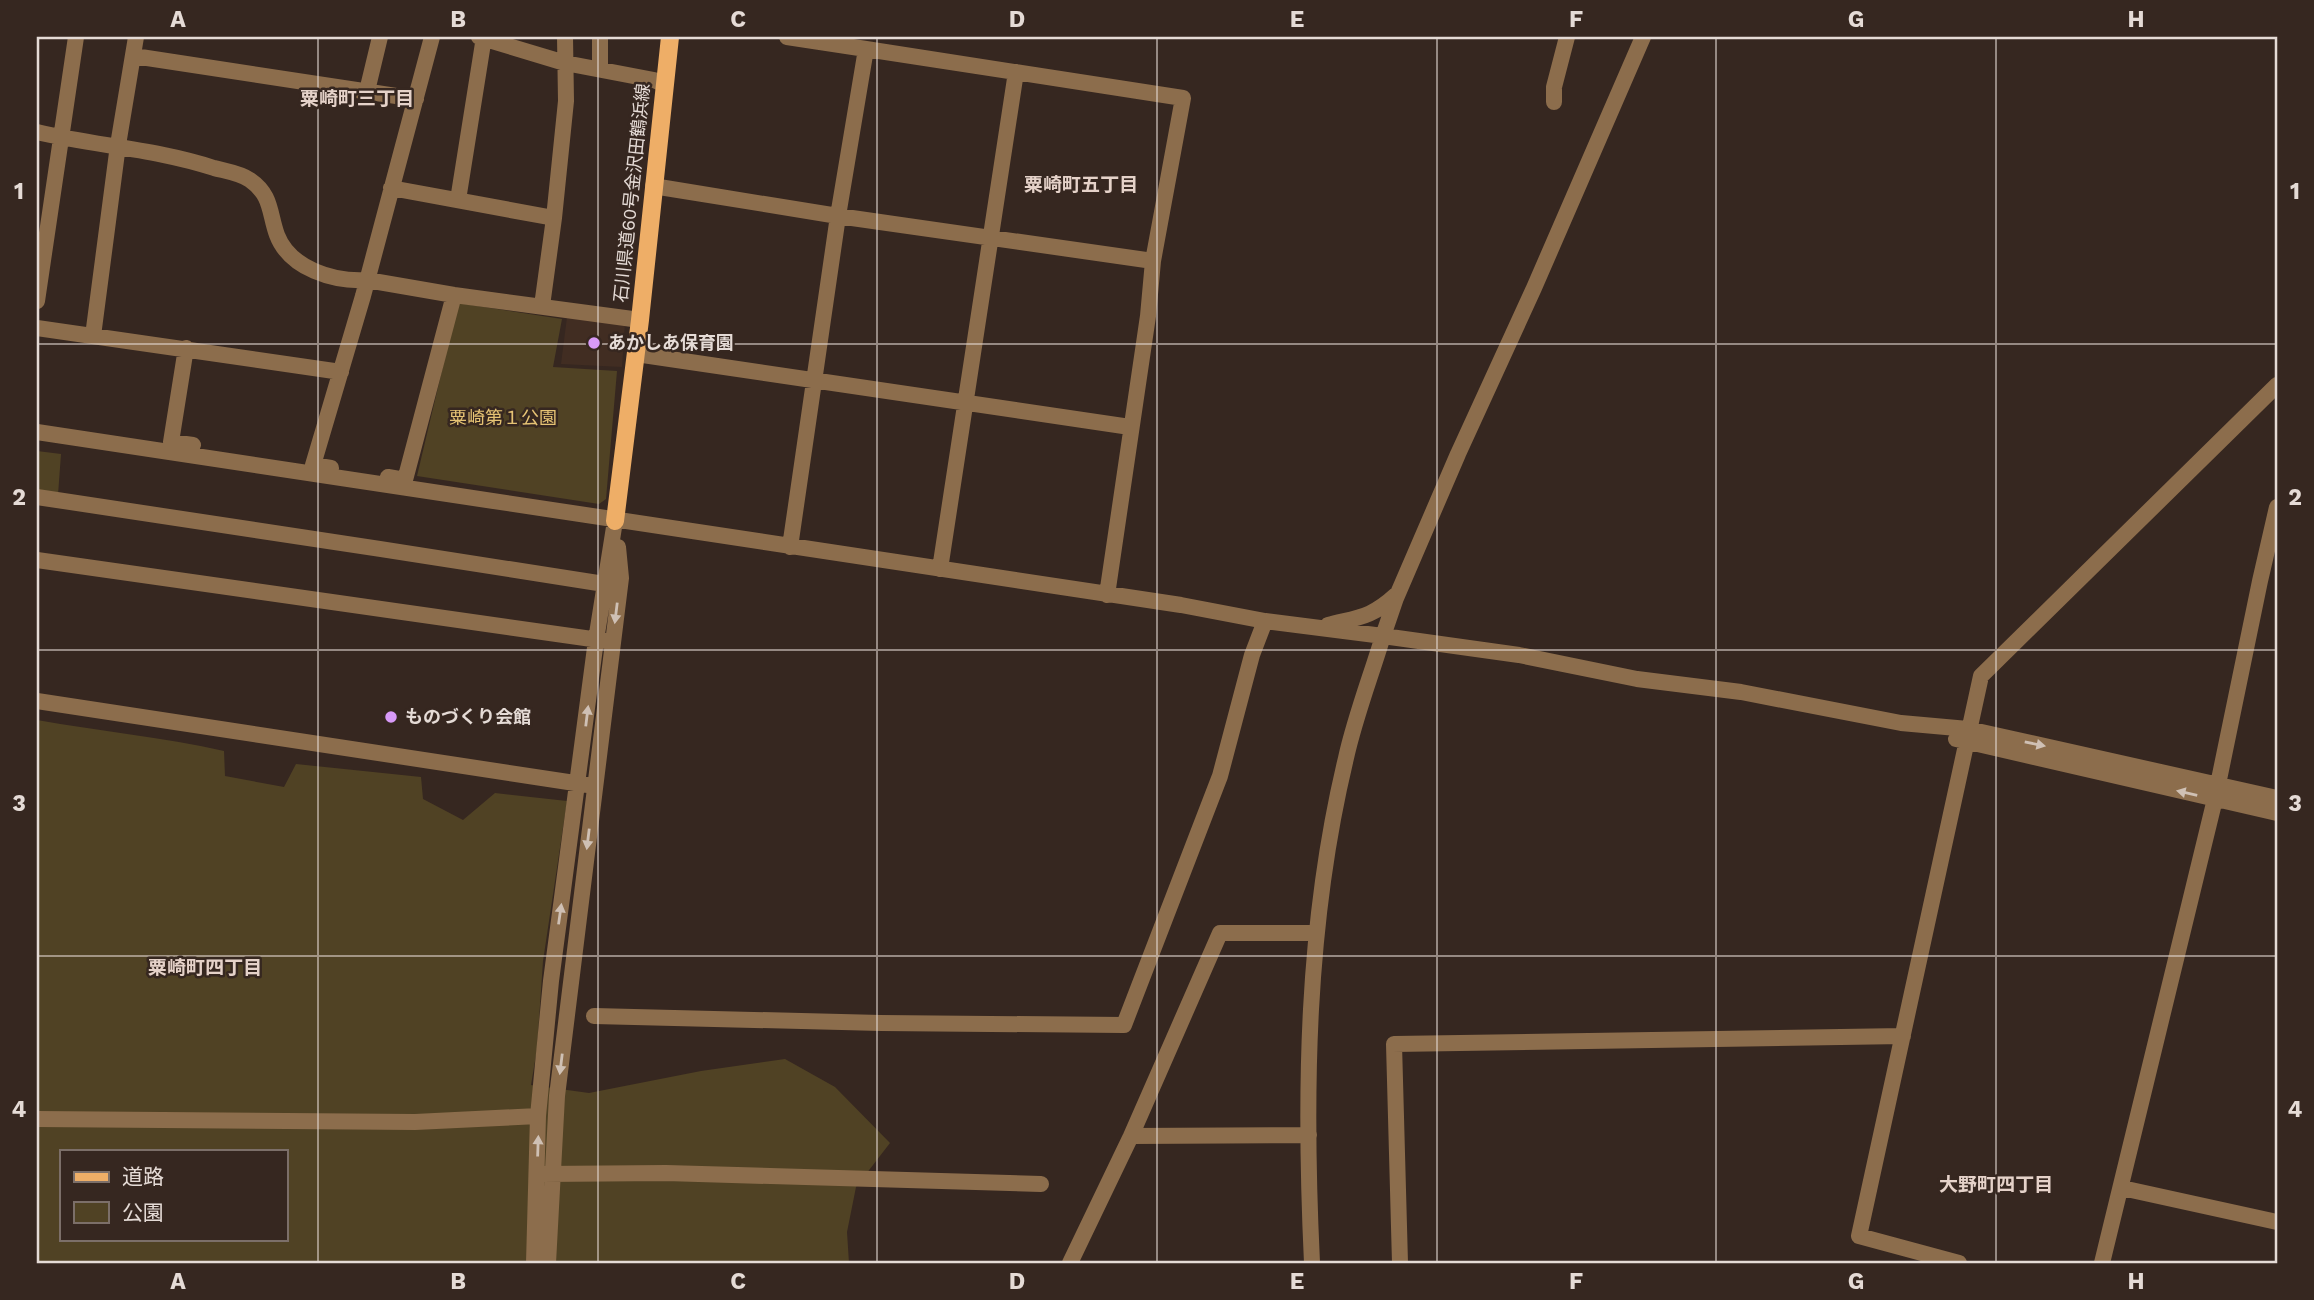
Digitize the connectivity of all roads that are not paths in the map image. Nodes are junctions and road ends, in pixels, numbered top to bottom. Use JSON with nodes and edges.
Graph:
{"nodes":[{"id":1,"x":76,"y":37,"type":"edge"},
{"id":2,"x":136,"y":37,"type":"edge"},
{"id":3,"x":380,"y":37,"type":"edge"},
{"id":4,"x":432,"y":37,"type":"edge"},
{"id":5,"x":482,"y":37,"type":"edge"},
{"id":6,"x":565,"y":37,"type":"edge"},
{"id":7,"x":600,"y":37,"type":"edge"},
{"id":8,"x":670,"y":37,"type":"edge"},
{"id":9,"x":787,"y":37,"type":"edge"},
{"id":10,"x":1567,"y":37,"type":"edge"},
{"id":11,"x":1643,"y":37,"type":"edge"},
{"id":12,"x":866,"y":49,"type":"junction"},
{"id":13,"x":134,"y":56,"type":"junction"},
{"id":14,"x":565,"y":63,"type":"junction"},
{"id":15,"x":600,"y":69,"type":"junction"},
{"id":16,"x":1016,"y":72,"type":"junction"},
{"id":17,"x":665,"y":85,"type":"junction"},
{"id":18,"x":367,"y":91,"type":"junction"},
{"id":19,"x":416,"y":99,"type":"junction"},
{"id":20,"x":1554,"y":102,"type":"dead end"},
{"id":21,"x":37,"y":132,"type":"edge"},
{"id":22,"x":60,"y":138,"type":"junction"},
{"id":23,"x":118,"y":145,"type":"junction"},
{"id":24,"x":653,"y":186,"type":"junction"},
{"id":25,"x":391,"y":188,"type":"junction"},
{"id":26,"x":458,"y":200,"type":"junction"},
{"id":27,"x":838,"y":216,"type":"junction"},
{"id":28,"x":554,"y":218,"type":"junction"},
{"id":29,"x":991,"y":237,"type":"junction"},
{"id":30,"x":1153,"y":261,"type":"junction"},
{"id":31,"x":367,"y":280,"type":"junction"},
{"id":32,"x":454,"y":295,"type":"junction"},
{"id":33,"x":37,"y":301,"type":"edge"},
{"id":34,"x":542,"y":306,"type":"junction"},
{"id":35,"x":640,"y":320,"type":"junction"},
{"id":36,"x":37,"y":328,"type":"edge"},
{"id":37,"x":93,"y":335,"type":"junction"},
{"id":38,"x":186,"y":348,"type":"junction"},
{"id":39,"x":636,"y":354,"type":"junction"},
{"id":40,"x":341,"y":372,"type":"junction"},
{"id":41,"x":815,"y":381,"type":"junction"},
{"id":42,"x":2277,"y":385,"type":"edge"},
{"id":43,"x":966,"y":402,"type":"junction"},
{"id":44,"x":1130,"y":427,"type":"junction"},
{"id":45,"x":37,"y":432,"type":"edge"},
{"id":46,"x":313,"y":466,"type":"junction"},
{"id":47,"x":37,"y":497,"type":"edge"},
{"id":48,"x":2277,"y":507,"type":"edge"},
{"id":49,"x":615,"y":521,"type":"junction"},
{"id":50,"x":790,"y":547,"type":"junction"},
{"id":51,"x":37,"y":560,"type":"edge"},
{"id":52,"x":940,"y":569,"type":"junction"},
{"id":53,"x":613,"y":585,"type":"junction"},
{"id":54,"x":1399,"y":592,"type":"junction"},
{"id":55,"x":1107,"y":595,"type":"junction"},
{"id":56,"x":1265,"y":621,"type":"junction"},
{"id":57,"x":1319,"y":627,"type":"junction"},
{"id":58,"x":1383,"y":636,"type":"junction"},
{"id":59,"x":604,"y":641,"type":"junction"},
{"id":60,"x":37,"y":701,"type":"edge"},
{"id":61,"x":1967,"y":736,"type":"junction"},
{"id":62,"x":586,"y":784,"type":"junction"},
{"id":63,"x":2216,"y":792,"type":"junction"},
{"id":64,"x":2277,"y":798,"type":"edge"},
{"id":65,"x":2277,"y":813,"type":"edge"},
{"id":66,"x":1316,"y":933,"type":"junction"},
{"id":67,"x":594,"y":1016,"type":"dead end"},
{"id":68,"x":1903,"y":1036,"type":"junction"},
{"id":69,"x":538,"y":1116,"type":"junction"},
{"id":70,"x":37,"y":1119,"type":"edge"},
{"id":71,"x":1309,"y":1135,"type":"junction"},
{"id":72,"x":1131,"y":1136,"type":"junction"},
{"id":73,"x":544,"y":1174,"type":"junction"},
{"id":74,"x":1041,"y":1184,"type":"dead end"},
{"id":75,"x":2122,"y":1188,"type":"junction"},
{"id":76,"x":2277,"y":1222,"type":"edge"},
{"id":77,"x":534,"y":1263,"type":"edge"},
{"id":78,"x":548,"y":1263,"type":"edge"},
{"id":79,"x":1070,"y":1263,"type":"edge"},
{"id":80,"x":1312,"y":1263,"type":"edge"},
{"id":81,"x":1400,"y":1263,"type":"edge"},
{"id":82,"x":1959,"y":1263,"type":"edge"},
{"id":83,"x":2102,"y":1263,"type":"edge"}],
"edges":[{"from":1,"to":22,"type":"street"},
{"from":2,"to":13,"type":"street"},
{"from":3,"to":18,"type":"street"},
{"from":4,"to":19,"type":"street"},
{"from":5,"to":14,"type":"street"},
{"from":5,"to":26,"type":"street"},
{"from":6,"to":14,"type":"street"},
{"from":7,"to":15,"type":"street"},
{"from":8,"to":17,"type":"main road","name":"石川県道60号金沢田鶴浜線"},
{"from":9,"to":12,"type":"street"},
{"from":10,"to":20,"type":"street"},
{"from":11,"to":54,"type":"street"},
{"from":12,"to":16,"type":"street"},
{"from":12,"to":27,"type":"street"},
{"from":13,"to":18,"type":"street"},
{"from":13,"to":23,"type":"street"},
{"from":14,"to":15,"type":"street"},
{"from":14,"to":28,"type":"street"},
{"from":15,"to":17,"type":"street"},
{"from":16,"to":29,"type":"street"},
{"from":16,"to":30,"type":"street"},
{"from":17,"to":24,"type":"main road","name":"石川県道60号金沢田鶴浜線"},
{"from":18,"to":19,"type":"street"},
{"from":19,"to":25,"type":"street"},
{"from":21,"to":22,"type":"street"},
{"from":22,"to":23,"type":"street"},
{"from":22,"to":33,"type":"street"},
{"from":23,"to":31,"type":"street"},
{"from":23,"to":37,"type":"street"},
{"from":24,"to":27,"type":"street"},
{"from":24,"to":35,"type":"main road","name":"石川県道60号金沢田鶴浜線"},
{"from":25,"to":26,"type":"street"},
{"from":25,"to":31,"type":"street"},
{"from":26,"to":28,"type":"street"},
{"from":27,"to":29,"type":"street"},
{"from":27,"to":41,"type":"street"},
{"from":28,"to":34,"type":"street"},
{"from":29,"to":30,"type":"street"},
{"from":29,"to":43,"type":"street"},
{"from":30,"to":44,"type":"street"},
{"from":31,"to":32,"type":"street"},
{"from":31,"to":40,"type":"street"},
{"from":32,"to":34,"type":"street"},
{"from":32,"to":46,"type":"street"},
{"from":34,"to":35,"type":"street"},
{"from":35,"to":39,"type":"main road","name":"石川県道60号金沢田鶴浜線"},
{"from":36,"to":37,"type":"street"},
{"from":37,"to":38,"type":"street"},
{"from":38,"to":40,"type":"street"},
{"from":38,"to":46,"type":"street"},
{"from":39,"to":41,"type":"street"},
{"from":39,"to":49,"type":"main road","name":"石川県道60号金沢田鶴浜線"},
{"from":40,"to":46,"type":"street"},
{"from":41,"to":43,"type":"street"},
{"from":41,"to":50,"type":"street"},
{"from":42,"to":61,"type":"street"},
{"from":43,"to":44,"type":"street"},
{"from":43,"to":52,"type":"street"},
{"from":44,"to":55,"type":"street"},
{"from":45,"to":49,"type":"street"},
{"from":47,"to":53,"type":"street"},
{"from":48,"to":63,"type":"street"},
{"from":49,"to":50,"type":"street"},
{"from":49,"to":53,"type":"street"},
{"from":50,"to":52,"type":"street"},
{"from":51,"to":59,"type":"street"},
{"from":52,"to":55,"type":"street"},
{"from":53,"to":59,"type":"street"},
{"from":54,"to":57,"type":"street"},
{"from":54,"to":58,"type":"street"},
{"from":55,"to":56,"type":"street"},
{"from":56,"to":57,"type":"street"},
{"from":56,"to":67,"type":"street"},
{"from":57,"to":58,"type":"street"},
{"from":58,"to":61,"type":"street"},
{"from":58,"to":66,"type":"street"},
{"from":59,"to":62,"type":"street"},
{"from":60,"to":62,"type":"street"},
{"from":61,"to":63,"type":"street"},
{"from":61,"to":68,"type":"street"},
{"from":69,"to":62,"type":"street","one_way":true},
{"from":62,"to":73,"type":"street","one_way":true},
{"from":63,"to":64,"type":"street"},
{"from":63,"to":65,"type":"street"},
{"from":63,"to":75,"type":"street"},
{"from":66,"to":71,"type":"street"},
{"from":66,"to":72,"type":"street"},
{"from":68,"to":81,"type":"street"},
{"from":68,"to":82,"type":"street"},
{"from":69,"to":70,"type":"street"},
{"from":73,"to":69,"type":"street","one_way":true},
{"from":71,"to":72,"type":"street"},
{"from":71,"to":80,"type":"street"},
{"from":72,"to":79,"type":"street"},
{"from":73,"to":74,"type":"street"},
{"from":73,"to":77,"type":"street"},
{"from":73,"to":78,"type":"street"},
{"from":75,"to":76,"type":"street"},
{"from":75,"to":83,"type":"street"}]}
